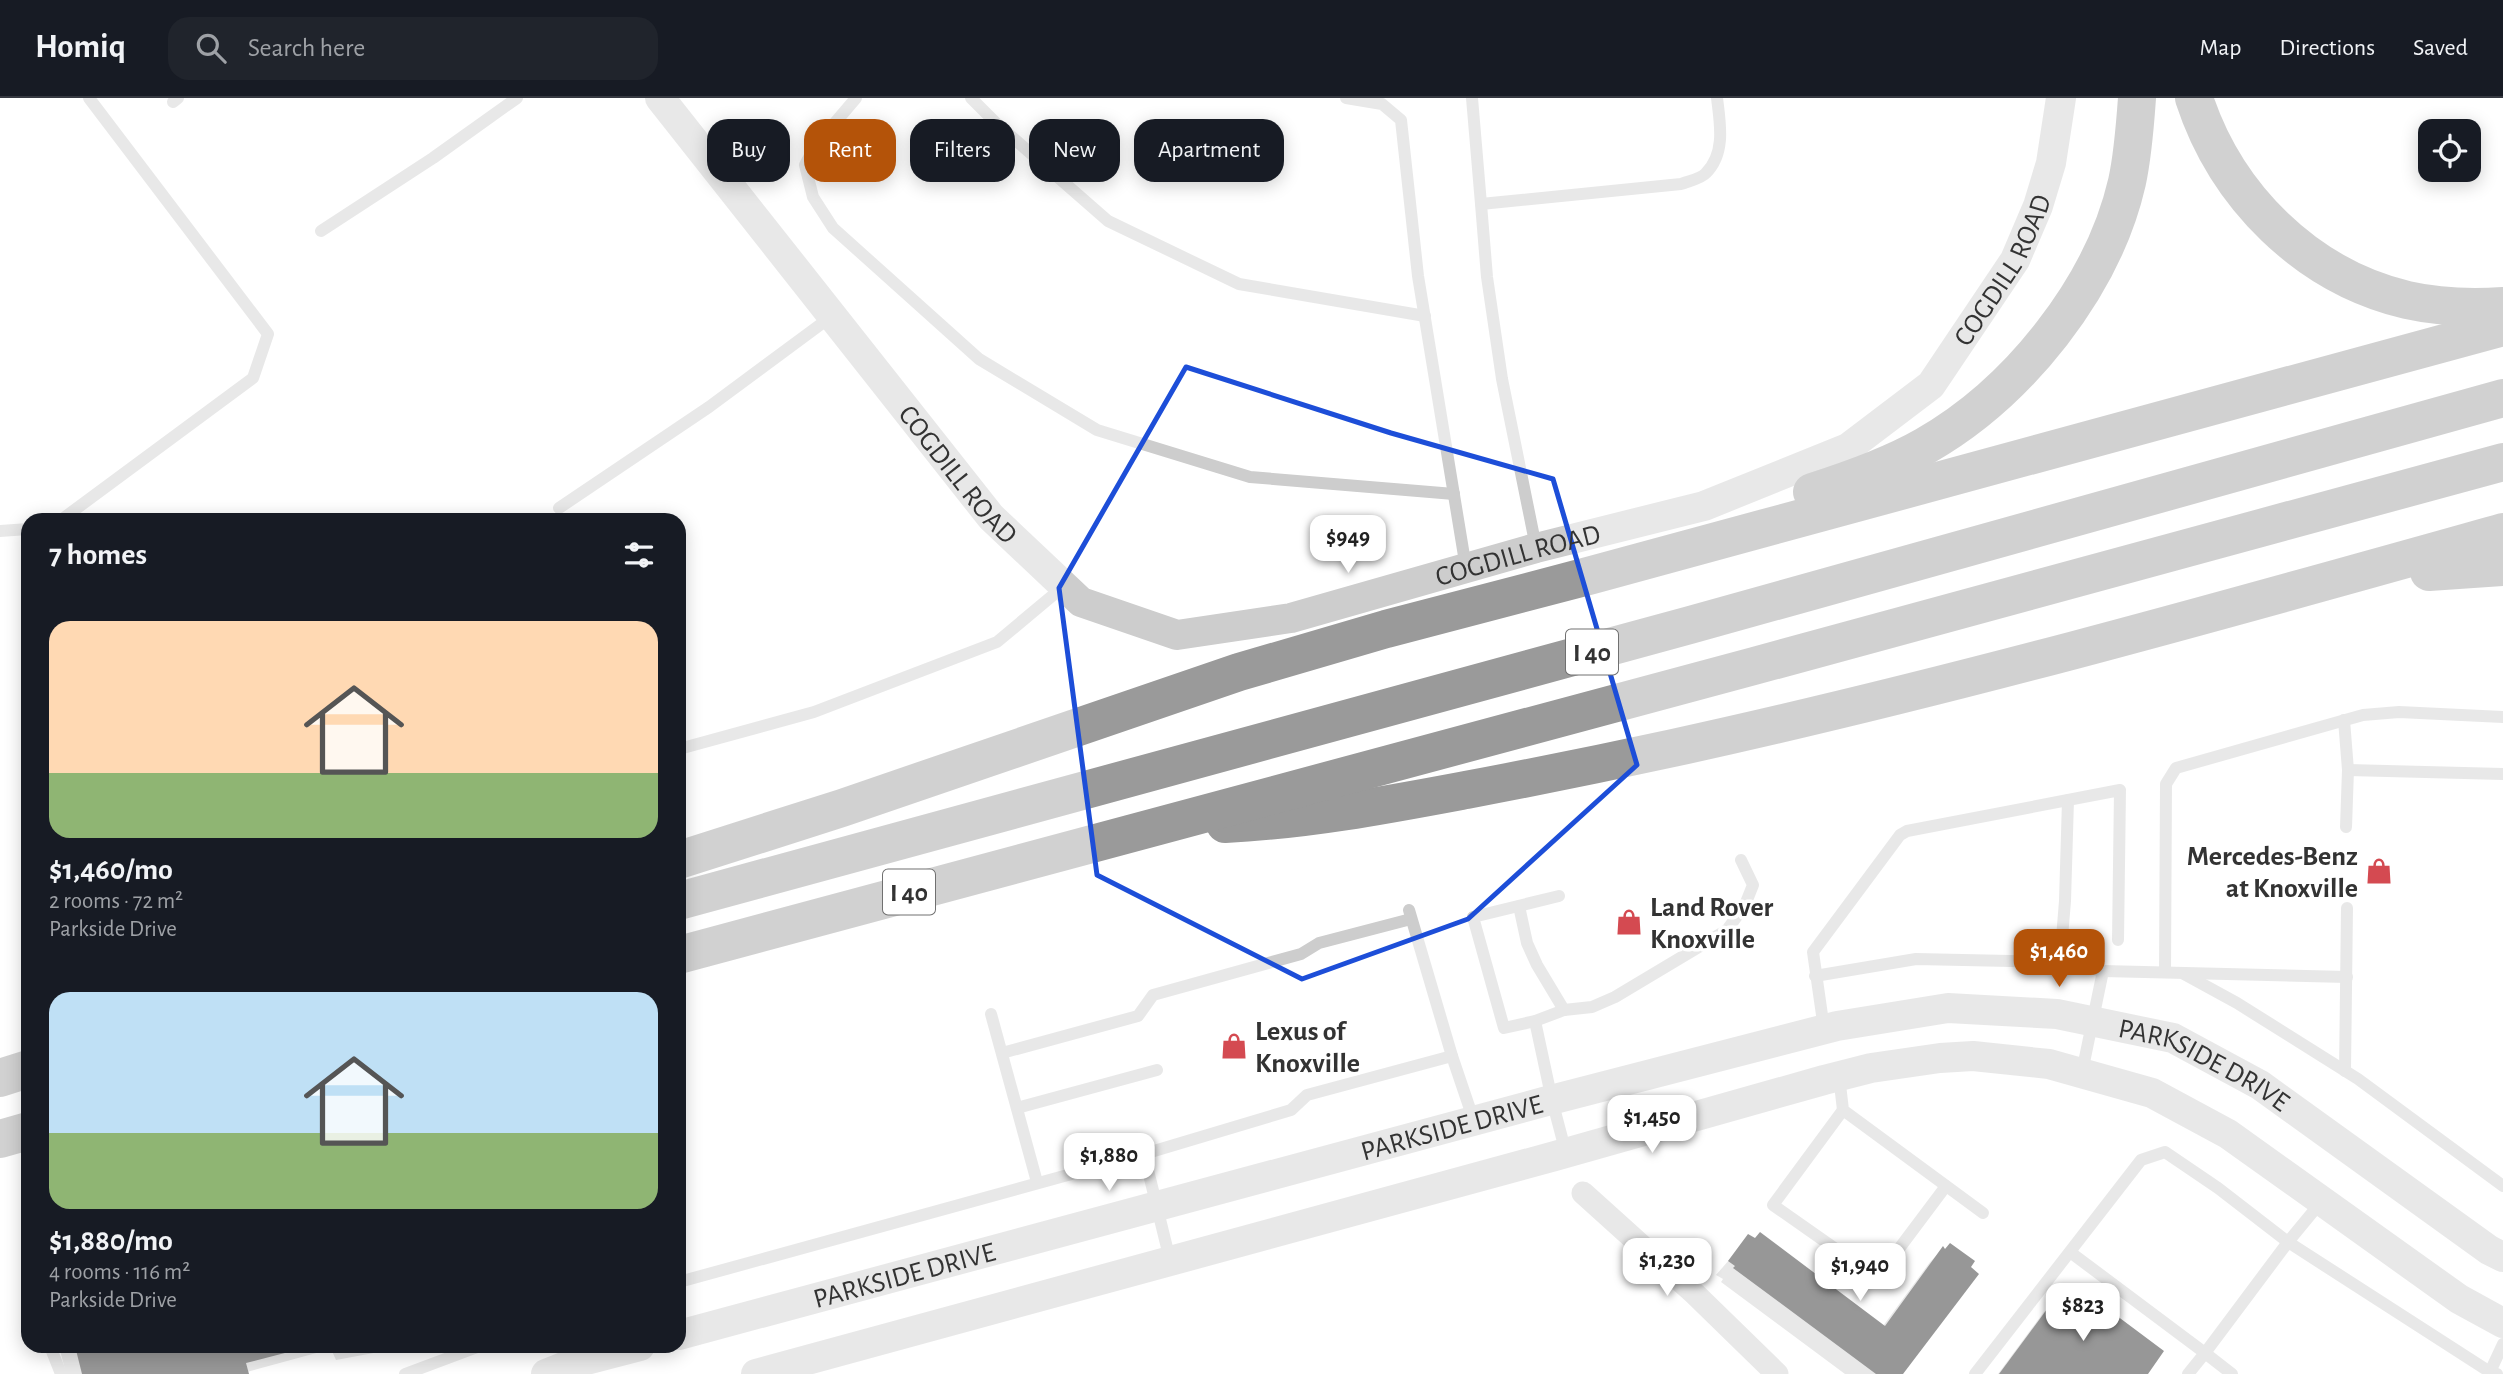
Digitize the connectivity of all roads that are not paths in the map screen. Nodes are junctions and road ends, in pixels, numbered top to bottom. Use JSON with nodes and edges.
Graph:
{"nodes":[{"id":1,"x":89,"y":98,"type":"edge"},
{"id":2,"x":517,"y":98,"type":"edge"},
{"id":3,"x":660,"y":98,"type":"edge"},
{"id":4,"x":856,"y":98,"type":"edge"},
{"id":5,"x":971,"y":98,"type":"edge"},
{"id":6,"x":1346,"y":98,"type":"edge"},
{"id":7,"x":1472,"y":98,"type":"edge"},
{"id":8,"x":1717,"y":98,"type":"edge"},
{"id":9,"x":2061,"y":98,"type":"edge"},
{"id":10,"x":2137,"y":98,"type":"edge"},
{"id":11,"x":2194,"y":98,"type":"edge"},
{"id":12,"x":1481,"y":204,"type":"junction"},
{"id":13,"x":321,"y":231,"type":"dead end"},
{"id":14,"x":2503,"y":306,"type":"edge"},
{"id":15,"x":832,"y":316,"type":"junction"},
{"id":16,"x":1425,"y":316,"type":"junction"},
{"id":17,"x":2503,"y":327,"type":"edge"},
{"id":18,"x":2503,"y":398,"type":"edge"},
{"id":19,"x":2503,"y":462,"type":"edge"},
{"id":20,"x":1454,"y":494,"type":"junction"},
{"id":21,"x":559,"y":508,"type":"dead end"},
{"id":22,"x":70,"y":513,"type":"edge"},
{"id":23,"x":21,"y":530,"type":"edge"},
{"id":24,"x":0,"y":531,"type":"edge"},
{"id":25,"x":2503,"y":532,"type":"edge"},
{"id":26,"x":1536,"y":548,"type":"junction"},
{"id":27,"x":2503,"y":567,"type":"edge"},
{"id":28,"x":1466,"y":568,"type":"junction"},
{"id":29,"x":2323,"y":583,"type":"junction"},
{"id":30,"x":1064,"y":586,"type":"junction"},
{"id":31,"x":1239,"y":672,"type":"junction"},
{"id":32,"x":2503,"y":717,"type":"edge"},
{"id":33,"x":2344,"y":720,"type":"junction"},
{"id":34,"x":686,"y":747,"type":"edge"},
{"id":35,"x":2348,"y":770,"type":"junction"},
{"id":36,"x":2503,"y":774,"type":"edge"},
{"id":37,"x":2068,"y":800,"type":"junction"},
{"id":38,"x":2346,"y":827,"type":"dead end"},
{"id":39,"x":1139,"y":830,"type":"junction"},
{"id":40,"x":686,"y":858,"type":"edge"},
{"id":41,"x":1741,"y":860,"type":"dead end"},
{"id":42,"x":1559,"y":896,"type":"dead end"},
{"id":43,"x":686,"y":899,"type":"edge"},
{"id":44,"x":1519,"y":906,"type":"junction"},
{"id":45,"x":2347,"y":908,"type":"dead end"},
{"id":46,"x":2118,"y":940,"type":"dead end"},
{"id":47,"x":686,"y":953,"type":"edge"},
{"id":48,"x":2060,"y":962,"type":"junction"},
{"id":49,"x":2103,"y":971,"type":"junction"},
{"id":50,"x":2165,"y":972,"type":"junction"},
{"id":51,"x":2180,"y":972,"type":"junction"},
{"id":52,"x":1815,"y":976,"type":"junction"},
{"id":53,"x":2347,"y":977,"type":"junction"},
{"id":54,"x":1564,"y":1010,"type":"junction"},
{"id":55,"x":992,"y":1014,"type":"dead end"},
{"id":56,"x":1535,"y":1021,"type":"junction"},
{"id":57,"x":2091,"y":1021,"type":"junction"},
{"id":58,"x":1824,"y":1029,"type":"junction"},
{"id":59,"x":1002,"y":1053,"type":"junction"},
{"id":60,"x":1452,"y":1056,"type":"junction"},
{"id":61,"x":1157,"y":1070,"type":"dead end"},
{"id":62,"x":2345,"y":1070,"type":"junction"},
{"id":63,"x":21,"y":1072,"type":"edge"},
{"id":64,"x":2082,"y":1072,"type":"junction"},
{"id":65,"x":1839,"y":1076,"type":"junction"},
{"id":66,"x":0,"y":1078,"type":"edge"},
{"id":67,"x":1552,"y":1100,"type":"junction"},
{"id":68,"x":1017,"y":1108,"type":"junction"},
{"id":69,"x":1843,"y":1110,"type":"junction"},
{"id":70,"x":1474,"y":1121,"type":"junction"},
{"id":71,"x":21,"y":1133,"type":"edge"},
{"id":72,"x":0,"y":1139,"type":"edge"},
{"id":73,"x":1566,"y":1153,"type":"junction"},
{"id":74,"x":1144,"y":1154,"type":"junction"},
{"id":75,"x":1037,"y":1182,"type":"junction"},
{"id":76,"x":1946,"y":1185,"type":"junction"},
{"id":77,"x":2503,"y":1186,"type":"edge"},
{"id":78,"x":1583,"y":1193,"type":"dead end"},
{"id":79,"x":2322,"y":1201,"type":"junction"},
{"id":80,"x":1158,"y":1206,"type":"junction"},
{"id":81,"x":1983,"y":1213,"type":"dead end"},
{"id":82,"x":2288,"y":1242,"type":"junction"},
{"id":83,"x":2070,"y":1252,"type":"junction"},
{"id":84,"x":2503,"y":1257,"type":"edge"},
{"id":85,"x":1171,"y":1262,"type":"junction"},
{"id":86,"x":686,"y":1280,"type":"edge"},
{"id":87,"x":2502,"y":1326,"type":"edge"},
{"id":88,"x":686,"y":1333,"type":"edge"},
{"id":89,"x":53,"y":1353,"type":"edge"},
{"id":90,"x":461,"y":1353,"type":"edge"},
{"id":91,"x":615,"y":1353,"type":"edge"},
{"id":92,"x":2205,"y":1353,"type":"junction"},
{"id":93,"x":564,"y":1367,"type":"edge"},
{"id":94,"x":2492,"y":1373,"type":"edge"},
{"id":95,"x":61,"y":1374,"type":"edge"},
{"id":96,"x":405,"y":1374,"type":"edge"},
{"id":97,"x":756,"y":1374,"type":"edge"},
{"id":98,"x":1777,"y":1374,"type":"edge"},
{"id":99,"x":1975,"y":1374,"type":"edge"},
{"id":100,"x":2188,"y":1374,"type":"edge"},
{"id":101,"x":2232,"y":1374,"type":"edge"}],
"edges":[{"from":1,"to":22,"type":"lane"},
{"from":2,"to":13,"type":"lane"},
{"from":3,"to":15,"type":"street","name":"COGDILL ROAD"},
{"from":4,"to":20,"type":"lane"},
{"from":5,"to":16,"type":"lane"},
{"from":6,"to":16,"type":"lane"},
{"from":7,"to":12,"type":"lane"},
{"from":8,"to":12,"type":"lane"},
{"from":9,"to":26,"type":"street","name":"COGDILL ROAD"},
{"from":10,"to":31,"type":"highway"},
{"from":11,"to":14,"type":"highway"},
{"from":12,"to":26,"type":"lane"},
{"from":15,"to":21,"type":"lane"},
{"from":15,"to":30,"type":"street","name":"COGDILL ROAD"},
{"from":16,"to":20,"type":"lane"},
{"from":17,"to":31,"type":"highway"},
{"from":18,"to":43,"type":"highway","number":"I 40"},
{"from":19,"to":39,"type":"highway","number":"I 40"},
{"from":20,"to":28,"type":"lane"},
{"from":23,"to":24,"type":"lane"},
{"from":25,"to":29,"type":"highway"},
{"from":26,"to":28,"type":"street","name":"COGDILL ROAD"},
{"from":27,"to":29,"type":"highway"},
{"from":28,"to":30,"type":"street","name":"COGDILL ROAD"},
{"from":29,"to":39,"type":"highway"},
{"from":30,"to":34,"type":"lane"},
{"from":31,"to":40,"type":"highway"},
{"from":32,"to":33,"type":"lane"},
{"from":33,"to":35,"type":"lane"},
{"from":33,"to":50,"type":"lane"},
{"from":35,"to":36,"type":"lane"},
{"from":35,"to":38,"type":"lane"},
{"from":37,"to":46,"type":"lane"},
{"from":37,"to":48,"type":"lane"},
{"from":37,"to":52,"type":"lane"},
{"from":39,"to":47,"type":"highway","number":"I 40"},
{"from":41,"to":54,"type":"lane"},
{"from":42,"to":44,"type":"lane"},
{"from":44,"to":54,"type":"lane"},
{"from":44,"to":56,"type":"lane"},
{"from":45,"to":53,"type":"lane"},
{"from":48,"to":49,"type":"lane"},
{"from":48,"to":52,"type":"lane"},
{"from":49,"to":50,"type":"lane"},
{"from":49,"to":57,"type":"lane"},
{"from":50,"to":51,"type":"lane"},
{"from":51,"to":53,"type":"lane"},
{"from":51,"to":62,"type":"lane"},
{"from":52,"to":58,"type":"lane"},
{"from":53,"to":62,"type":"lane"},
{"from":54,"to":56,"type":"lane"},
{"from":55,"to":59,"type":"lane"},
{"from":56,"to":67,"type":"lane"},
{"from":57,"to":58,"type":"street","name":"PARKSIDE DRIVE"},
{"from":57,"to":64,"type":"lane"},
{"from":57,"to":84,"type":"street","name":"PARKSIDE DRIVE"},
{"from":58,"to":67,"type":"street","name":"PARKSIDE DRIVE"},
{"from":59,"to":60,"type":"lane"},
{"from":59,"to":68,"type":"lane"},
{"from":60,"to":70,"type":"lane"},
{"from":60,"to":74,"type":"lane"},
{"from":61,"to":68,"type":"lane"},
{"from":62,"to":77,"type":"lane"},
{"from":63,"to":66,"type":"highway"},
{"from":64,"to":65,"type":"street","name":"PARKSIDE DRIVE"},
{"from":64,"to":79,"type":"street","name":"PARKSIDE DRIVE"},
{"from":65,"to":69,"type":"lane"},
{"from":65,"to":73,"type":"street","name":"PARKSIDE DRIVE"},
{"from":67,"to":70,"type":"street","name":"PARKSIDE DRIVE"},
{"from":67,"to":73,"type":"lane"},
{"from":68,"to":75,"type":"lane"},
{"from":69,"to":76,"type":"lane"},
{"from":69,"to":76,"type":"lane"},
{"from":70,"to":80,"type":"street","name":"PARKSIDE DRIVE"},
{"from":71,"to":72,"type":"highway"},
{"from":73,"to":85,"type":"street","name":"PARKSIDE DRIVE"},
{"from":74,"to":75,"type":"lane"},
{"from":74,"to":80,"type":"lane"},
{"from":75,"to":86,"type":"lane"},
{"from":76,"to":81,"type":"lane"},
{"from":78,"to":98,"type":"street"},
{"from":79,"to":82,"type":"lane"},
{"from":79,"to":87,"type":"street","name":"PARKSIDE DRIVE"},
{"from":80,"to":85,"type":"lane"},
{"from":80,"to":88,"type":"street","name":"PARKSIDE DRIVE"},
{"from":82,"to":83,"type":"lane"},
{"from":82,"to":92,"type":"lane"},
{"from":82,"to":94,"type":"lane"},
{"from":83,"to":92,"type":"lane"},
{"from":83,"to":99,"type":"lane"},
{"from":85,"to":97,"type":"street","name":"PARKSIDE DRIVE"},
{"from":87,"to":94,"type":"lane"},
{"from":89,"to":95,"type":"lane"},
{"from":90,"to":96,"type":"lane"},
{"from":91,"to":93,"type":"street"},
{"from":92,"to":100,"type":"lane"},
{"from":92,"to":101,"type":"lane"}]}
